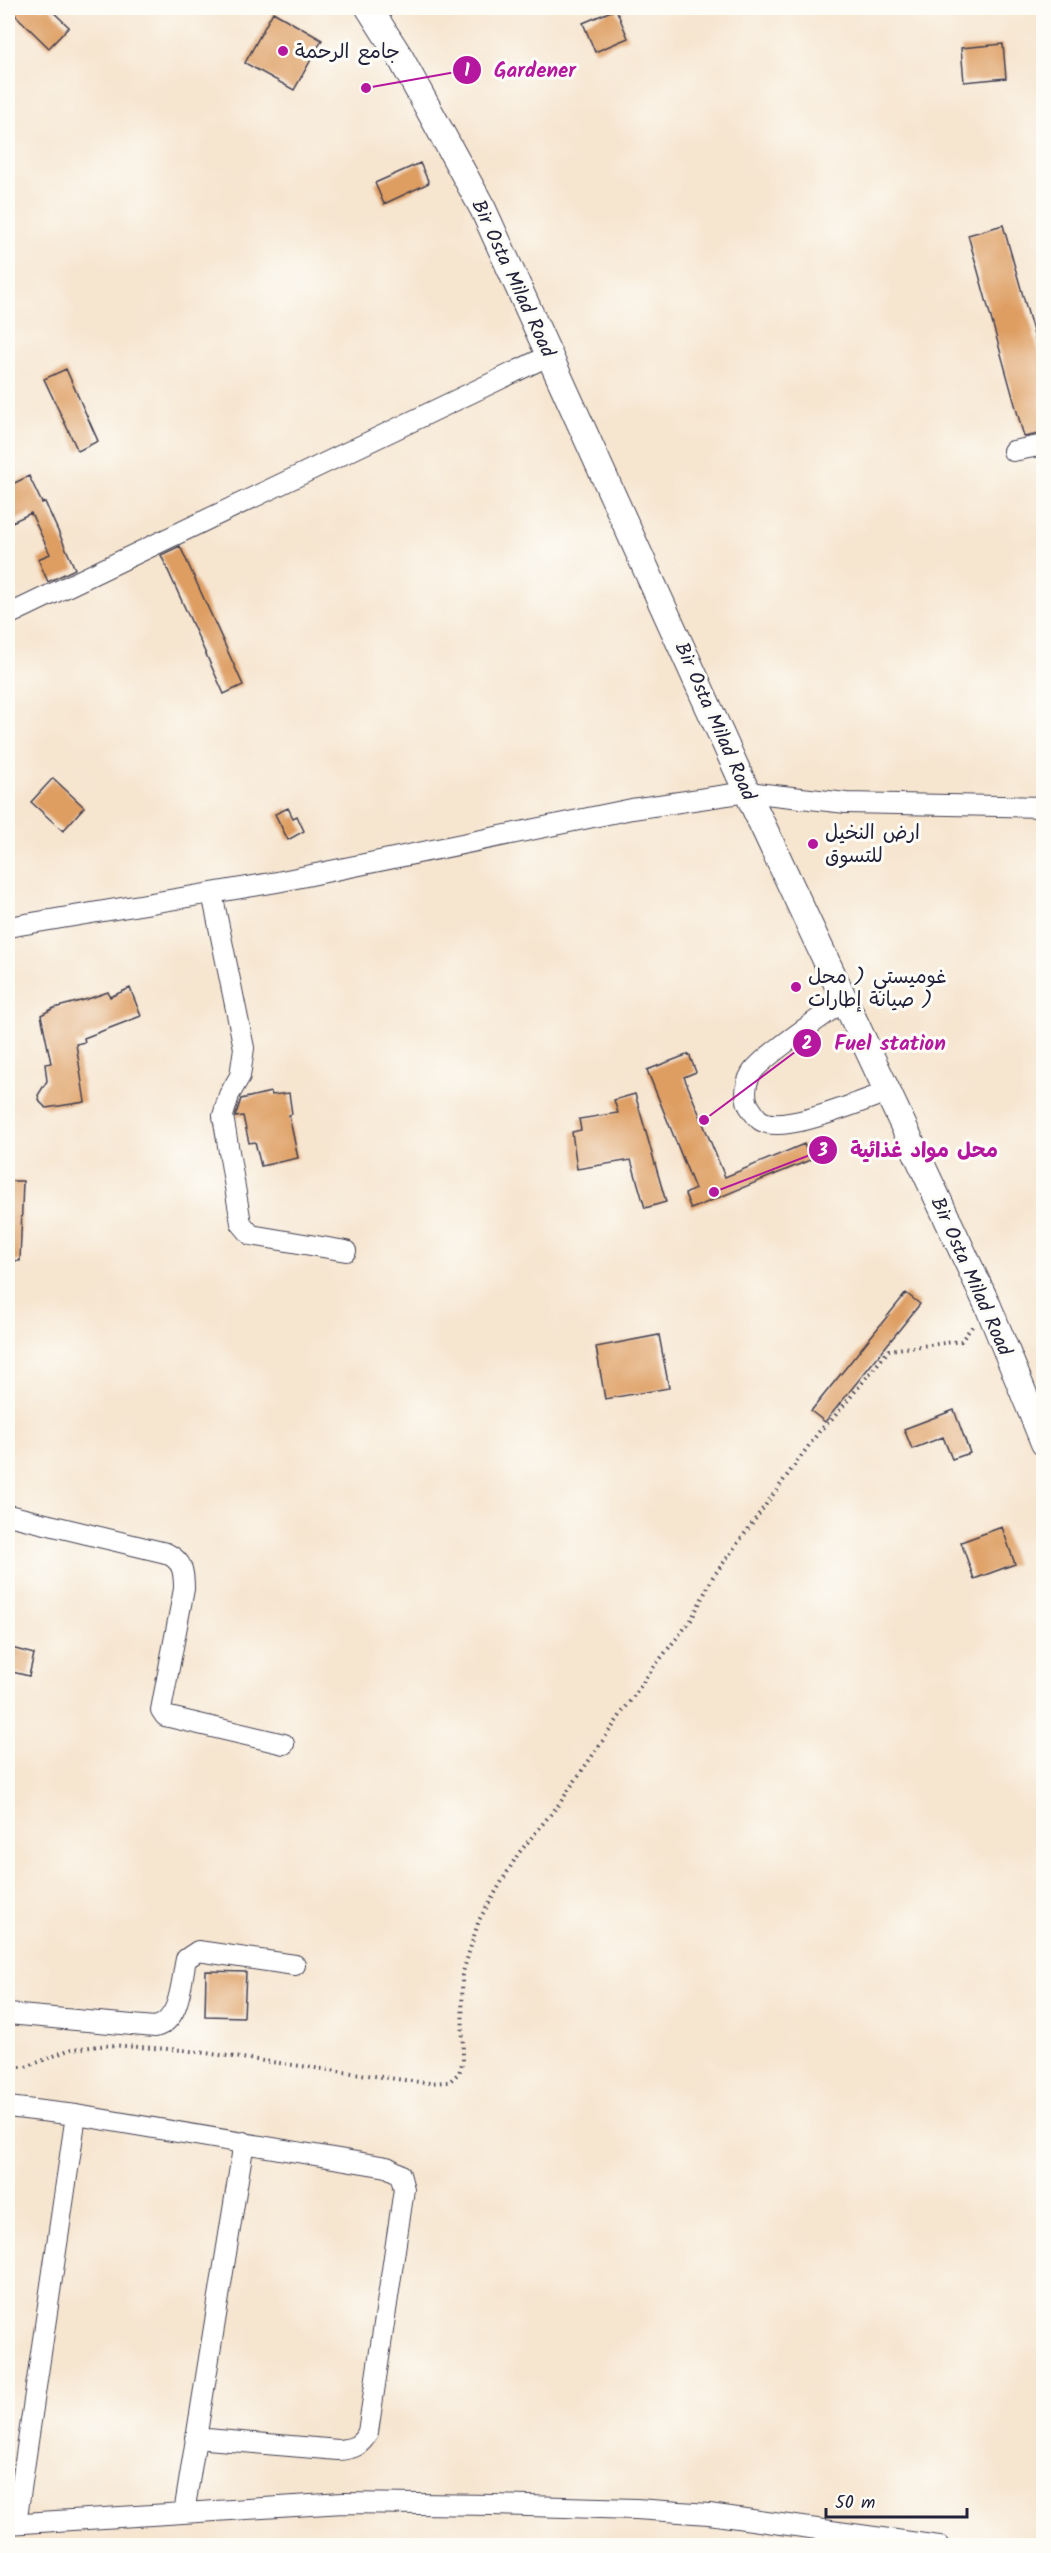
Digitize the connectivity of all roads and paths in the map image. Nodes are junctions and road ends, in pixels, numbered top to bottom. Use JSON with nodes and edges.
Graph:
{"nodes":[{"id":1,"x":369,"y":8,"type":"edge"},
{"id":2,"x":550,"y":355,"type":"junction"},
{"id":3,"x":1044,"y":445,"type":"edge"},
{"id":4,"x":1013,"y":451,"type":"dead end"},
{"id":5,"x":8,"y":615,"type":"edge"},
{"id":6,"x":747,"y":792,"type":"junction"},
{"id":7,"x":1044,"y":807,"type":"edge"},
{"id":8,"x":212,"y":893,"type":"junction"},
{"id":9,"x":8,"y":927,"type":"edge"},
{"id":10,"x":845,"y":1000,"type":"junction"},
{"id":11,"x":888,"y":1092,"type":"junction"},
{"id":12,"x":346,"y":1251,"type":"dead end"},
{"id":13,"x":988,"y":1306,"type":"junction"},
{"id":14,"x":1042,"y":1434,"type":"edge"},
{"id":15,"x":8,"y":1515,"type":"edge"},
{"id":16,"x":284,"y":1744,"type":"dead end"},
{"id":17,"x":295,"y":1965,"type":"dead end"},
{"id":18,"x":8,"y":2014,"type":"edge"},
{"id":19,"x":8,"y":2067,"type":"edge"},
{"id":20,"x":8,"y":2107,"type":"edge"},
{"id":21,"x":76,"y":2115,"type":"junction"},
{"id":22,"x":244,"y":2142,"type":"junction"},
{"id":23,"x":195,"y":2439,"type":"junction"},
{"id":24,"x":184,"y":2513,"type":"junction"},
{"id":25,"x":12,"y":2523,"type":"edge"},
{"id":26,"x":939,"y":2546,"type":"edge"}],
"edges":[{"from":1,"to":2,"type":"main road","name":"Bir Osta Milad Road"},
{"from":2,"to":5,"type":"street"},
{"from":2,"to":6,"type":"main road","name":"Bir Osta Milad Road"},
{"from":3,"to":4,"type":"street"},
{"from":6,"to":7,"type":"street"},
{"from":6,"to":8,"type":"street"},
{"from":6,"to":10,"type":"main road","name":"Bir Osta Milad Road"},
{"from":8,"to":9,"type":"street"},
{"from":8,"to":12,"type":"street"},
{"from":10,"to":11,"type":"main road","name":"Bir Osta Milad Road"},
{"from":10,"to":11,"type":"street"},
{"from":11,"to":13,"type":"main road","name":"Bir Osta Milad Road"},
{"from":13,"to":14,"type":"main road","name":"Bir Osta Milad Road"},
{"from":13,"to":19,"type":"path"},
{"from":15,"to":16,"type":"street"},
{"from":17,"to":18,"type":"street"},
{"from":20,"to":21,"type":"street"},
{"from":21,"to":22,"type":"street"},
{"from":21,"to":25,"type":"street"},
{"from":22,"to":23,"type":"street"},
{"from":22,"to":23,"type":"street"},
{"from":23,"to":24,"type":"street"},
{"from":24,"to":25,"type":"street"},
{"from":24,"to":26,"type":"street"}]}
